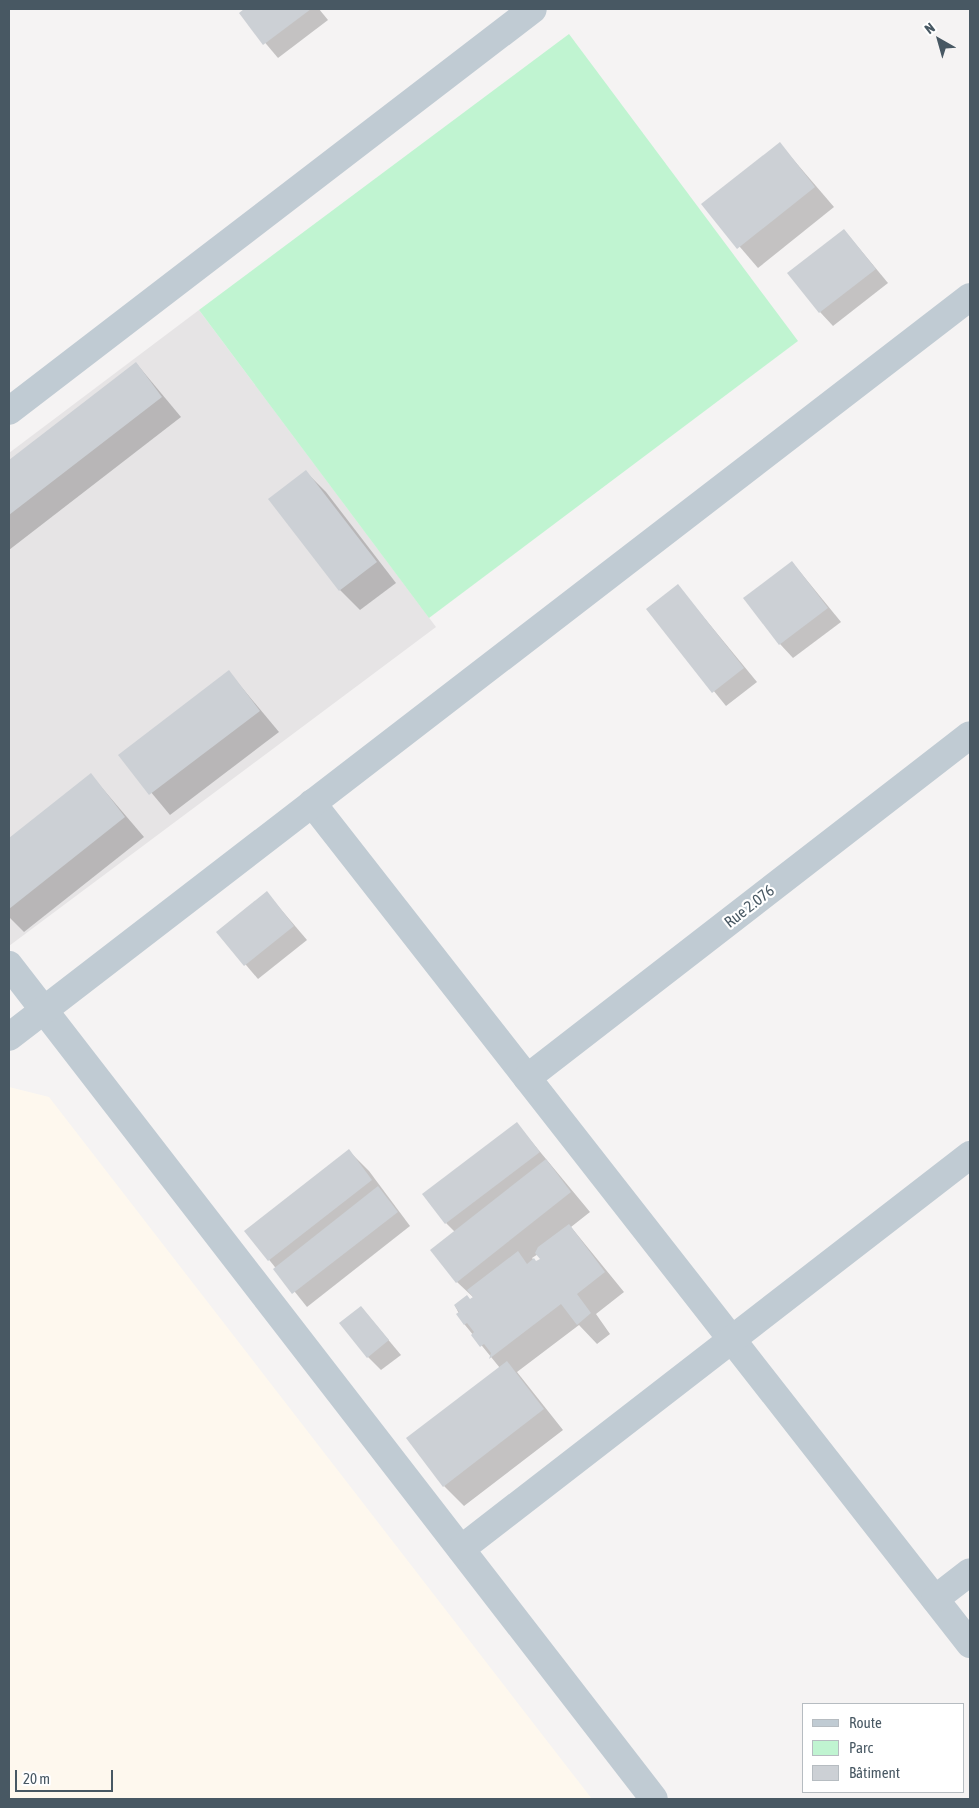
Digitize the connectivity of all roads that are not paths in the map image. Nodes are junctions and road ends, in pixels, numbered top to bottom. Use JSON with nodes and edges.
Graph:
{"nodes":[{"id":1,"x":533,"y":9,"type":"edge"},
{"id":2,"x":970,"y":297,"type":"edge"},
{"id":3,"x":9,"y":411,"type":"edge"},
{"id":4,"x":970,"y":734,"type":"edge"},
{"id":5,"x":312,"y":803,"type":"junction"},
{"id":6,"x":9,"y":965,"type":"edge"},
{"id":7,"x":43,"y":1010,"type":"junction"},
{"id":8,"x":9,"y":1037,"type":"edge"},
{"id":9,"x":527,"y":1078,"type":"junction"},
{"id":10,"x":970,"y":1155,"type":"edge"},
{"id":11,"x":732,"y":1340,"type":"junction"},
{"id":12,"x":461,"y":1550,"type":"junction"},
{"id":13,"x":970,"y":1572,"type":"edge"},
{"id":14,"x":935,"y":1599,"type":"junction"},
{"id":15,"x":970,"y":1644,"type":"edge"},
{"id":16,"x":654,"y":1799,"type":"edge"}],
"edges":[{"from":1,"to":3,"type":"street"},
{"from":2,"to":5,"type":"street"},
{"from":4,"to":9,"type":"street","name":"Rue 2.076"},
{"from":5,"to":7,"type":"street"},
{"from":5,"to":9,"type":"street"},
{"from":6,"to":7,"type":"street"},
{"from":7,"to":8,"type":"street"},
{"from":7,"to":12,"type":"street"},
{"from":9,"to":11,"type":"street"},
{"from":10,"to":11,"type":"street"},
{"from":11,"to":12,"type":"street"},
{"from":11,"to":14,"type":"street"},
{"from":12,"to":16,"type":"street"},
{"from":13,"to":14,"type":"street"},
{"from":14,"to":15,"type":"street"}]}
